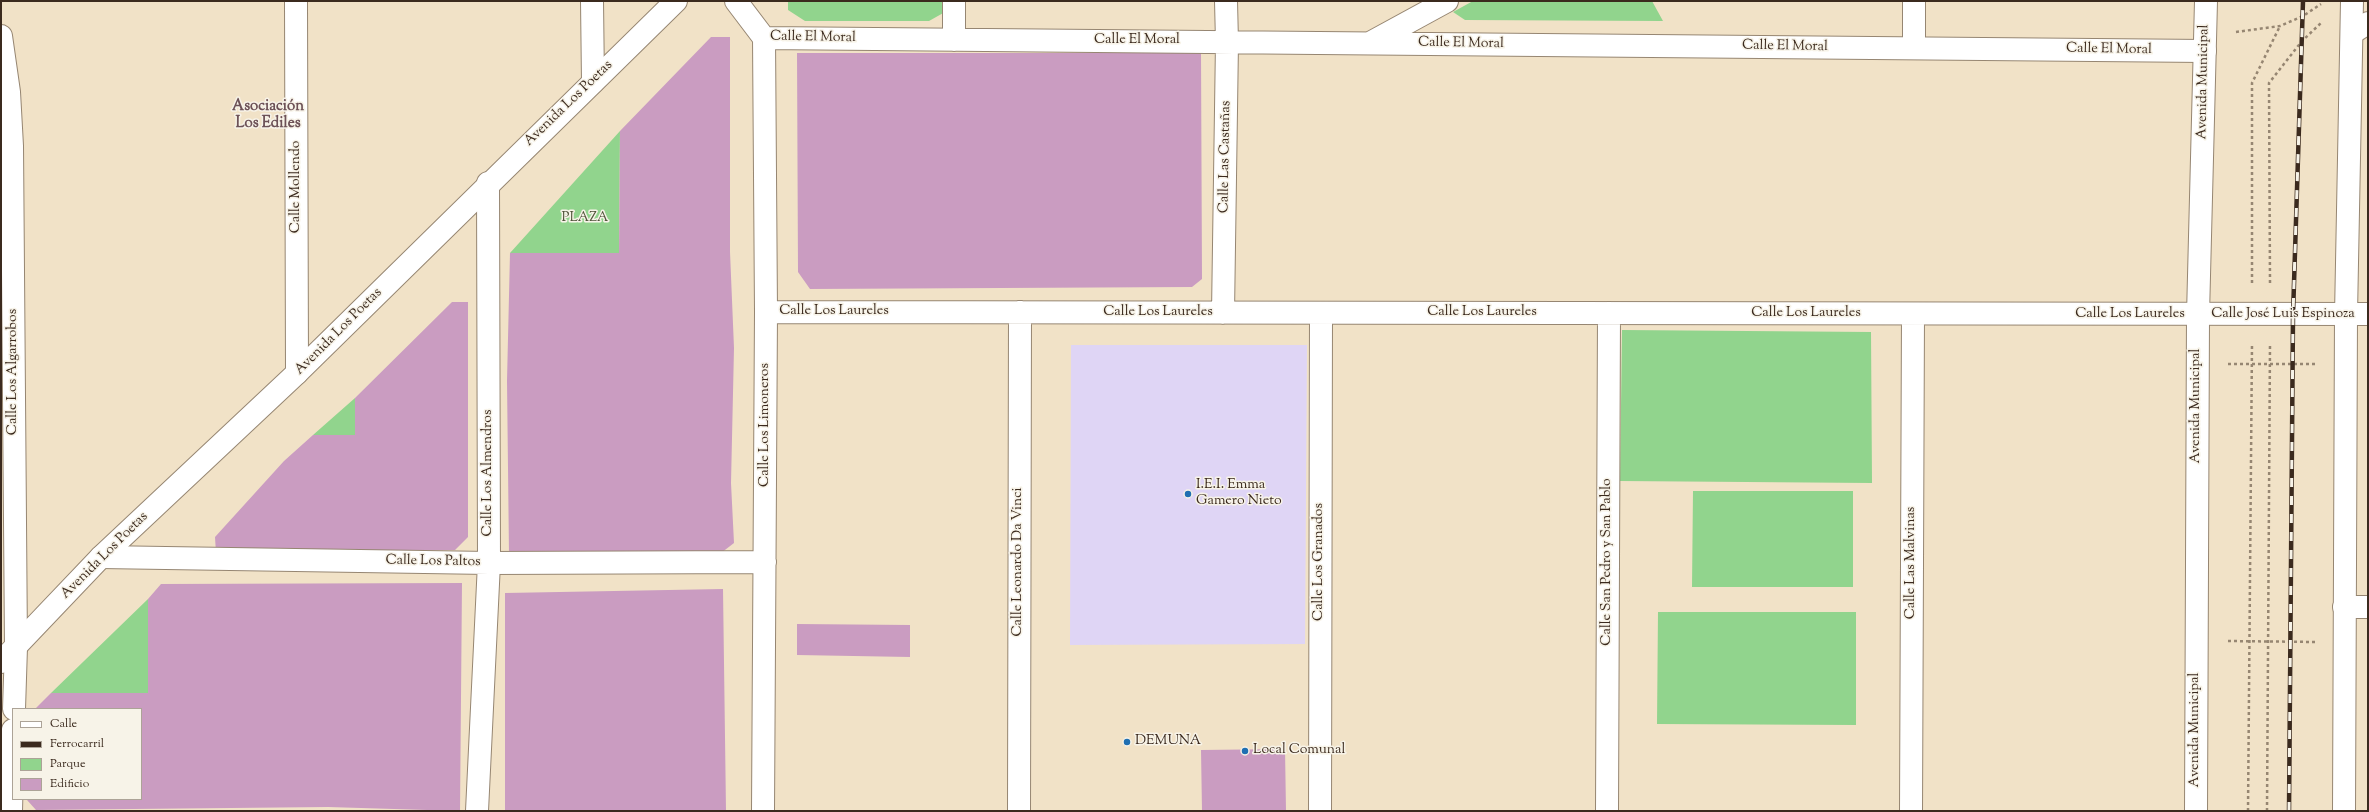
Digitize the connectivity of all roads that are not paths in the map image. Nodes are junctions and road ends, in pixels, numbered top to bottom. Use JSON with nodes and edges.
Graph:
{"nodes":[{"id":1,"x":296,"y":1,"type":"edge"},
{"id":2,"x":592,"y":1,"type":"edge"},
{"id":3,"x":676,"y":1,"type":"edge"},
{"id":4,"x":736,"y":1,"type":"edge"},
{"id":5,"x":954,"y":1,"type":"edge"},
{"id":6,"x":1226,"y":1,"type":"edge"},
{"id":7,"x":1447,"y":1,"type":"edge"},
{"id":8,"x":1914,"y":1,"type":"edge"},
{"id":9,"x":2206,"y":1,"type":"edge"},
{"id":10,"x":2352,"y":1,"type":"edge"},
{"id":11,"x":2360,"y":28,"type":"edge"},
{"id":12,"x":1,"y":36,"type":"edge"},
{"id":13,"x":764,"y":38,"type":"junction"},
{"id":14,"x":954,"y":40,"type":"junction"},
{"id":15,"x":2204,"y":41,"type":"junction"},
{"id":16,"x":1227,"y":42,"type":"junction"},
{"id":17,"x":1369,"y":43,"type":"junction"},
{"id":18,"x":1914,"y":48,"type":"junction"},
{"id":19,"x":593,"y":82,"type":"junction"},
{"id":20,"x":488,"y":183,"type":"junction"},
{"id":21,"x":766,"y":312,"type":"junction"},
{"id":22,"x":1020,"y":312,"type":"junction"},
{"id":23,"x":1223,"y":313,"type":"junction"},
{"id":24,"x":1321,"y":313,"type":"junction"},
{"id":25,"x":1609,"y":313,"type":"junction"},
{"id":26,"x":1913,"y":314,"type":"junction"},
{"id":27,"x":2368,"y":314,"type":"edge"},
{"id":28,"x":2198,"y":315,"type":"junction"},
{"id":29,"x":2346,"y":315,"type":"junction"},
{"id":30,"x":297,"y":373,"type":"junction"},
{"id":31,"x":101,"y":557,"type":"junction"},
{"id":32,"x":765,"y":562,"type":"junction"},
{"id":33,"x":489,"y":563,"type":"junction"},
{"id":34,"x":2344,"y":607,"type":"junction"},
{"id":35,"x":2368,"y":607,"type":"edge"},
{"id":36,"x":8,"y":654,"type":"edge"},
{"id":37,"x":14,"y":708,"type":"edge"},
{"id":38,"x":12,"y":757,"type":"edge"},
{"id":39,"x":10,"y":811,"type":"edge"},
{"id":40,"x":477,"y":811,"type":"edge"},
{"id":41,"x":763,"y":811,"type":"edge"},
{"id":42,"x":1019,"y":811,"type":"edge"},
{"id":43,"x":1320,"y":811,"type":"edge"},
{"id":44,"x":1607,"y":811,"type":"edge"},
{"id":45,"x":1911,"y":811,"type":"edge"},
{"id":46,"x":2196,"y":811,"type":"edge"},
{"id":47,"x":2344,"y":811,"type":"edge"}],
"edges":[{"from":1,"to":30,"type":"street","name":"Calle Mollendo"},
{"from":2,"to":19,"type":"street"},
{"from":3,"to":19,"type":"street","name":"Avenida Los Poetas"},
{"from":4,"to":13,"type":"street","name":"Calle El Moral"},
{"from":5,"to":14,"type":"street"},
{"from":6,"to":16,"type":"street","name":"Calle Las Castañas"},
{"from":7,"to":17,"type":"street"},
{"from":8,"to":18,"type":"street"},
{"from":9,"to":15,"type":"street","name":"Avenida Municipal"},
{"from":10,"to":11,"type":"street"},
{"from":11,"to":29,"type":"street"},
{"from":12,"to":36,"type":"street","name":"Calle Los Algarrobos"},
{"from":13,"to":14,"type":"street","name":"Calle El Moral"},
{"from":13,"to":21,"type":"street","name":"Calle Los Limoneros"},
{"from":14,"to":16,"type":"street","name":"Calle El Moral"},
{"from":15,"to":18,"type":"street","name":"Calle El Moral"},
{"from":15,"to":28,"type":"street","name":"Avenida Municipal"},
{"from":16,"to":17,"type":"street","name":"Calle El Moral"},
{"from":16,"to":23,"type":"street","name":"Calle Las Castañas"},
{"from":17,"to":18,"type":"street","name":"Calle El Moral"},
{"from":19,"to":20,"type":"street","name":"Avenida Los Poetas"},
{"from":20,"to":30,"type":"street","name":"Avenida Los Poetas"},
{"from":20,"to":33,"type":"street","name":"Calle Los Almendros"},
{"from":21,"to":22,"type":"street","name":"Calle Los Laureles"},
{"from":21,"to":32,"type":"street","name":"Calle Los Limoneros"},
{"from":22,"to":23,"type":"street","name":"Calle Los Laureles"},
{"from":22,"to":42,"type":"street","name":"Calle Leonardo Da Vinci"},
{"from":23,"to":24,"type":"street","name":"Calle Los Laureles"},
{"from":24,"to":25,"type":"street","name":"Calle Los Laureles"},
{"from":24,"to":43,"type":"street","name":"Calle Los Granados"},
{"from":25,"to":26,"type":"street","name":"Calle Los Laureles"},
{"from":25,"to":44,"type":"street","name":"Calle San Pedro y San Pablo"},
{"from":26,"to":28,"type":"street","name":"Calle Los Laureles"},
{"from":26,"to":45,"type":"street","name":"Calle Las Malvinas"},
{"from":27,"to":29,"type":"street","name":"Calle José Luis Espinoza"},
{"from":28,"to":29,"type":"street","name":"Calle José Luis Espinoza"},
{"from":28,"to":46,"type":"street","name":"Avenida Municipal"},
{"from":29,"to":34,"type":"street"},
{"from":30,"to":31,"type":"street","name":"Avenida Los Poetas"},
{"from":31,"to":33,"type":"street","name":"Calle Los Paltos"},
{"from":31,"to":36,"type":"street","name":"Avenida Los Poetas"},
{"from":32,"to":33,"type":"street","name":"Calle Los Paltos"},
{"from":32,"to":41,"type":"street","name":"Calle Los Limoneros"},
{"from":33,"to":40,"type":"street","name":"Calle Los Almendros"},
{"from":34,"to":35,"type":"street"},
{"from":34,"to":47,"type":"street"},
{"from":36,"to":37,"type":"street","name":"Calle Los Algarrobos"},
{"from":38,"to":39,"type":"street"}]}
